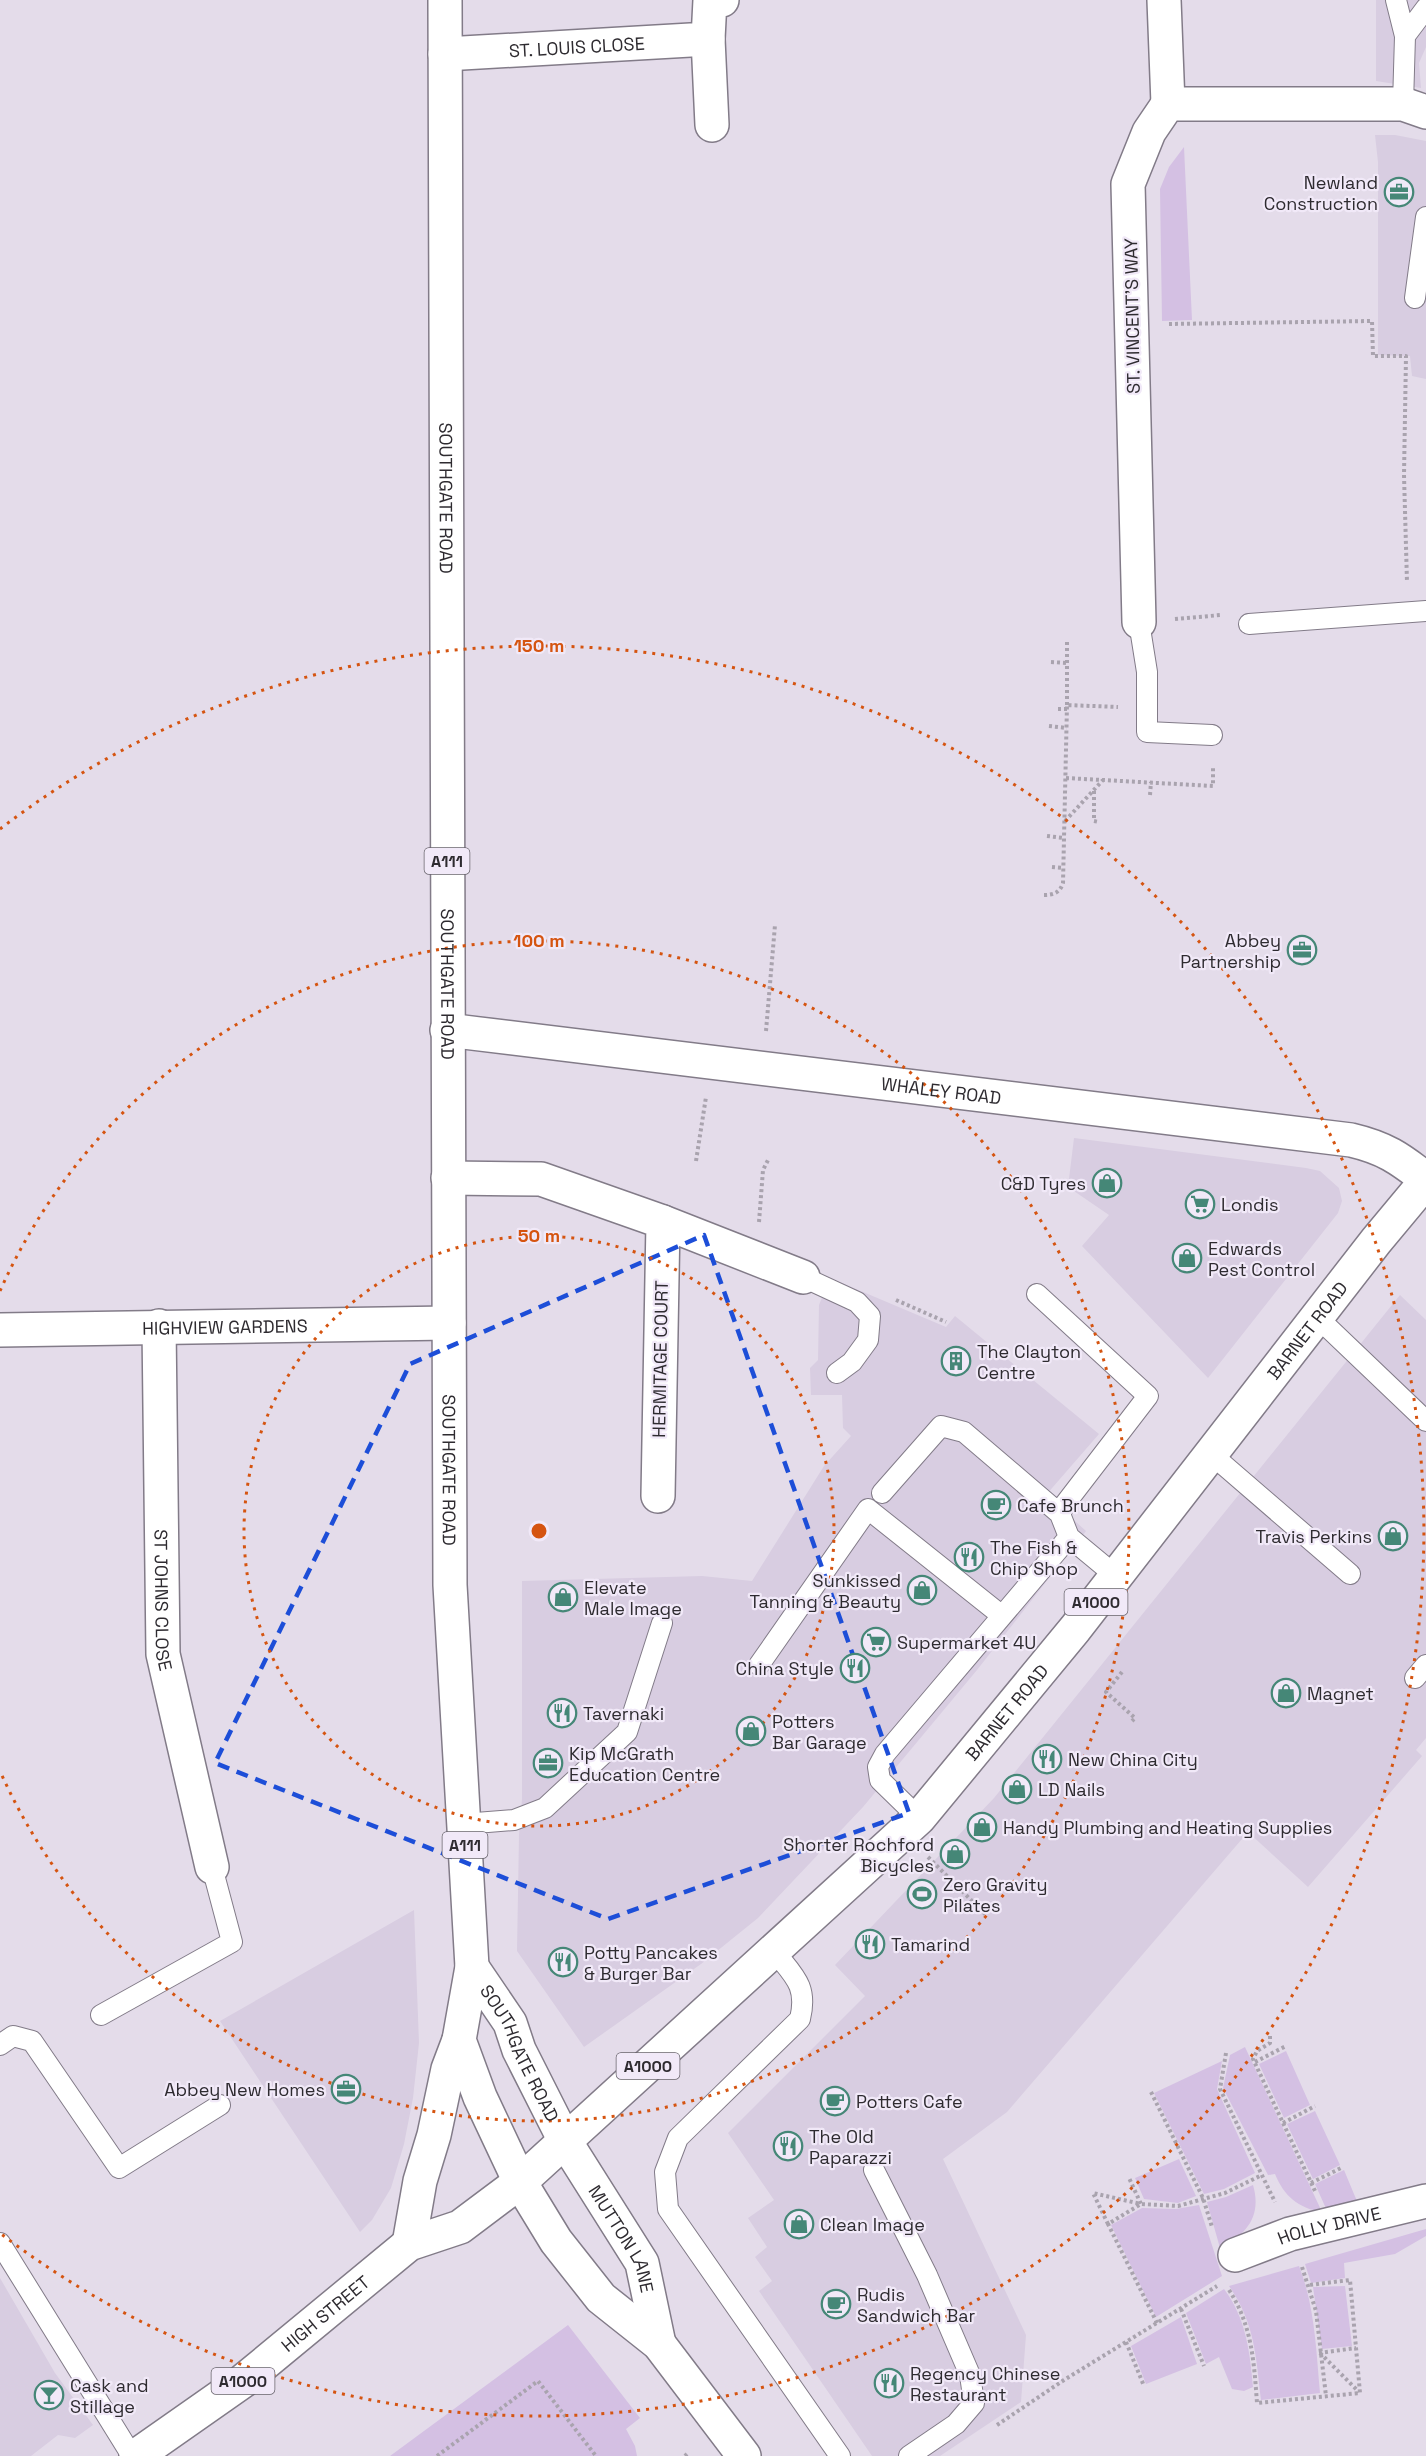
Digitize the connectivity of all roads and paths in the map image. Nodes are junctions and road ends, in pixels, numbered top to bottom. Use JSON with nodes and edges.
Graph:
{"nodes":[{"id":1,"x":445,"y":0,"type":"edge"},
{"id":2,"x":722,"y":0,"type":"edge"},
{"id":3,"x":1164,"y":0,"type":"edge"},
{"id":4,"x":1396,"y":0,"type":"edge"},
{"id":5,"x":1426,"y":8,"type":"edge"},
{"id":6,"x":1405,"y":36,"type":"junction"},
{"id":7,"x":708,"y":39,"type":"junction"},
{"id":8,"x":445,"y":54,"type":"junction"},
{"id":9,"x":1168,"y":104,"type":"junction"},
{"id":10,"x":1414,"y":108,"type":"edge"},
{"id":11,"x":712,"y":125,"type":"dead end"},
{"id":12,"x":1426,"y":217,"type":"edge"},
{"id":13,"x":1415,"y":298,"type":"dead end"},
{"id":14,"x":1132,"y":324,"type":"junction"},
{"id":15,"x":1416,"y":611,"type":"edge"},
{"id":16,"x":1139,"y":622,"type":"junction"},
{"id":17,"x":1249,"y":624,"type":"joint"},
{"id":18,"x":1067,"y":641,"type":"dead end"},
{"id":19,"x":1051,"y":662,"type":"dead end"},
{"id":20,"x":1067,"y":663,"type":"junction"},
{"id":21,"x":1067,"y":707,"type":"junction"},
{"id":22,"x":1058,"y":709,"type":"dead end"},
{"id":23,"x":1148,"y":709,"type":"junction"},
{"id":24,"x":1049,"y":726,"type":"dead end"},
{"id":25,"x":1067,"y":728,"type":"junction"},
{"id":26,"x":1212,"y":735,"type":"joint"},
{"id":27,"x":1066,"y":778,"type":"junction"},
{"id":28,"x":1103,"y":780,"type":"junction"},
{"id":29,"x":1151,"y":783,"type":"junction"},
{"id":30,"x":1094,"y":789,"type":"junction"},
{"id":31,"x":1150,"y":795,"type":"dead end"},
{"id":32,"x":1065,"y":822,"type":"junction"},
{"id":33,"x":1098,"y":822,"type":"dead end"},
{"id":34,"x":1047,"y":836,"type":"dead end"},
{"id":35,"x":1064,"y":838,"type":"junction"},
{"id":36,"x":1052,"y":867,"type":"dead end"},
{"id":37,"x":1064,"y":868,"type":"junction"},
{"id":38,"x":1044,"y":895,"type":"dead end"},
{"id":39,"x":775,"y":926,"type":"dead end"},
{"id":40,"x":447,"y":1030,"type":"junction"},
{"id":41,"x":712,"y":1062,"type":"junction"},
{"id":42,"x":763,"y":1068,"type":"junction"},
{"id":43,"x":696,"y":1161,"type":"dead end"},
{"id":44,"x":448,"y":1178,"type":"junction"},
{"id":45,"x":1426,"y":1180,"type":"edge"},
{"id":46,"x":663,"y":1222,"type":"junction"},
{"id":47,"x":803,"y":1277,"type":"joint"},
{"id":48,"x":1037,"y":1294,"type":"dead end"},
{"id":49,"x":1317,"y":1317,"type":"junction"},
{"id":50,"x":449,"y":1323,"type":"junction"},
{"id":51,"x":159,"y":1326,"type":"junction"},
{"id":52,"x":0,"y":1330,"type":"edge"},
{"id":53,"x":837,"y":1373,"type":"dead end"},
{"id":54,"x":1426,"y":1421,"type":"edge"},
{"id":55,"x":1211,"y":1454,"type":"junction"},
{"id":56,"x":882,"y":1493,"type":"dead end"},
{"id":57,"x":658,"y":1496,"type":"dead end"},
{"id":58,"x":1060,"y":1514,"type":"junction"},
{"id":59,"x":1069,"y":1537,"type":"junction"},
{"id":60,"x":1350,"y":1574,"type":"dead end"},
{"id":61,"x":1116,"y":1576,"type":"junction"},
{"id":62,"x":1001,"y":1615,"type":"junction"},
{"id":63,"x":662,"y":1623,"type":"dead end"},
{"id":64,"x":759,"y":1665,"type":"dead end"},
{"id":65,"x":1122,"y":1672,"type":"dead end"},
{"id":66,"x":1132,"y":1721,"type":"dead end"},
{"id":67,"x":463,"y":1824,"type":"junction"},
{"id":68,"x":911,"y":1825,"type":"junction"},
{"id":69,"x":212,"y":1867,"type":"joint"},
{"id":70,"x":987,"y":1916,"type":"dead end"},
{"id":71,"x":775,"y":1952,"type":"junction"},
{"id":72,"x":472,"y":1967,"type":"junction"},
{"id":73,"x":101,"y":2015,"type":"dead end"},
{"id":74,"x":1270,"y":2036,"type":"dead end"},
{"id":75,"x":459,"y":2040,"type":"junction"},
{"id":76,"x":0,"y":2045,"type":"edge"},
{"id":77,"x":1286,"y":2046,"type":"dead end"},
{"id":78,"x":1226,"y":2054,"type":"dead end"},
{"id":79,"x":1255,"y":2062,"type":"junction"},
{"id":80,"x":1151,"y":2092,"type":"dead end"},
{"id":81,"x":220,"y":2105,"type":"dead end"},
{"id":82,"x":1315,"y":2106,"type":"dead end"},
{"id":83,"x":1283,"y":2123,"type":"junction"},
{"id":84,"x":565,"y":2141,"type":"junction"},
{"id":85,"x":1343,"y":2167,"type":"dead end"},
{"id":86,"x":874,"y":2170,"type":"dead end"},
{"id":87,"x":1262,"y":2175,"type":"junction"},
{"id":88,"x":1129,"y":2178,"type":"dead end"},
{"id":89,"x":520,"y":2182,"type":"junction"},
{"id":90,"x":1311,"y":2183,"type":"junction"},
{"id":91,"x":1203,"y":2198,"type":"junction"},
{"id":92,"x":1426,"y":2201,"type":"edge"},
{"id":93,"x":1141,"y":2204,"type":"junction"},
{"id":94,"x":1108,"y":2224,"type":"junction"},
{"id":95,"x":1331,"y":2224,"type":"junction"},
{"id":96,"x":1290,"y":2234,"type":"junction"},
{"id":97,"x":0,"y":2243,"type":"edge"},
{"id":98,"x":408,"y":2244,"type":"junction"},
{"id":99,"x":1235,"y":2255,"type":"joint"},
{"id":100,"x":1309,"y":2285,"type":"junction"},
{"id":101,"x":1181,"y":2309,"type":"junction"},
{"id":102,"x":1157,"y":2323,"type":"junction"},
{"id":103,"x":1126,"y":2342,"type":"junction"},
{"id":104,"x":659,"y":2344,"type":"junction"},
{"id":105,"x":1356,"y":2348,"type":"junction"},
{"id":106,"x":1319,"y":2353,"type":"junction"},
{"id":107,"x":1204,"y":2366,"type":"dead end"},
{"id":108,"x":1143,"y":2386,"type":"dead end"},
{"id":109,"x":1360,"y":2393,"type":"junction"},
{"id":110,"x":1326,"y":2396,"type":"junction"},
{"id":111,"x":990,"y":2431,"type":"dead end"},
{"id":112,"x":134,"y":2456,"type":"edge"},
{"id":113,"x":437,"y":2456,"type":"edge"},
{"id":114,"x":596,"y":2456,"type":"edge"},
{"id":115,"x":744,"y":2456,"type":"edge"},
{"id":116,"x":840,"y":2456,"type":"edge"},
{"id":117,"x":909,"y":2456,"type":"edge"}],
"edges":[{"from":1,"to":8,"type":"main road","name":"SOUTHGATE ROAD","number":"A111"},
{"from":2,"to":7,"type":"main road"},
{"from":3,"to":9,"type":"main road"},
{"from":4,"to":6,"type":"lane"},
{"from":5,"to":6,"type":"lane"},
{"from":6,"to":10,"type":"lane"},
{"from":7,"to":8,"type":"main road","name":"ST. LOUIS CLOSE"},
{"from":7,"to":11,"type":"main road"},
{"from":8,"to":40,"type":"main road","name":"SOUTHGATE ROAD","number":"A111"},
{"from":9,"to":10,"type":"main road"},
{"from":9,"to":14,"type":"main road","name":"ST. VINCENT'S WAY"},
{"from":12,"to":13,"type":"lane"},
{"from":14,"to":15,"type":"path"},
{"from":14,"to":16,"type":"main road","name":"ST. VINCENT'S WAY"},
{"from":15,"to":17,"type":"lane"},
{"from":16,"to":17,"type":"path"},
{"from":16,"to":23,"type":"lane","name":"ST. VINCENT'S WAY"},
{"from":18,"to":20,"type":"path"},
{"from":19,"to":20,"type":"path"},
{"from":20,"to":21,"type":"path"},
{"from":21,"to":22,"type":"path"},
{"from":21,"to":23,"type":"path"},
{"from":21,"to":25,"type":"path"},
{"from":23,"to":26,"type":"lane","name":"ST. VINCENT'S WAY"},
{"from":24,"to":25,"type":"path"},
{"from":25,"to":27,"type":"path"},
{"from":26,"to":29,"type":"path"},
{"from":27,"to":28,"type":"path"},
{"from":27,"to":32,"type":"path"},
{"from":28,"to":29,"type":"path"},
{"from":28,"to":30,"type":"path"},
{"from":29,"to":31,"type":"path"},
{"from":30,"to":32,"type":"path"},
{"from":30,"to":33,"type":"path"},
{"from":32,"to":35,"type":"path"},
{"from":34,"to":35,"type":"path"},
{"from":35,"to":37,"type":"path"},
{"from":36,"to":37,"type":"path"},
{"from":37,"to":38,"type":"path"},
{"from":39,"to":42,"type":"path"},
{"from":40,"to":41,"type":"main road","name":"WHALEY ROAD"},
{"from":40,"to":44,"type":"main road","name":"SOUTHGATE ROAD","number":"A111"},
{"from":41,"to":42,"type":"main road","name":"WHALEY ROAD"},
{"from":41,"to":43,"type":"path"},
{"from":42,"to":45,"type":"main road","name":"WHALEY ROAD"},
{"from":44,"to":46,"type":"main road"},
{"from":44,"to":50,"type":"main road","name":"SOUTHGATE ROAD","number":"A111"},
{"from":45,"to":49,"type":"main road","name":"BARNET ROAD","number":"A1000"},
{"from":46,"to":47,"type":"main road"},
{"from":46,"to":57,"type":"main road","name":"HERMITAGE COURT"},
{"from":47,"to":53,"type":"lane"},
{"from":48,"to":58,"type":"lane"},
{"from":49,"to":54,"type":"lane"},
{"from":49,"to":55,"type":"main road","name":"BARNET ROAD","number":"A1000"},
{"from":50,"to":51,"type":"main road","name":"HIGHVIEW GARDENS"},
{"from":50,"to":67,"type":"main road","name":"SOUTHGATE ROAD","number":"A111"},
{"from":51,"to":52,"type":"main road","name":"HIGHVIEW GARDENS"},
{"from":51,"to":69,"type":"main road","name":"ST JOHNS CLOSE"},
{"from":55,"to":60,"type":"lane"},
{"from":55,"to":61,"type":"main road","name":"BARNET ROAD","number":"A1000"},
{"from":56,"to":58,"type":"lane"},
{"from":58,"to":59,"type":"lane"},
{"from":59,"to":61,"type":"lane"},
{"from":59,"to":62,"type":"lane"},
{"from":61,"to":68,"type":"main road","name":"BARNET ROAD","number":"A1000"},
{"from":62,"to":64,"type":"lane"},
{"from":62,"to":68,"type":"lane"},
{"from":63,"to":67,"type":"lane"},
{"from":65,"to":66,"type":"path"},
{"from":67,"to":72,"type":"main road","name":"SOUTHGATE ROAD","number":"A111"},
{"from":68,"to":70,"type":"path"},
{"from":68,"to":71,"type":"main road","name":"BARNET ROAD","number":"A1000"},
{"from":69,"to":73,"type":"lane"},
{"from":71,"to":84,"type":"main road","name":"BARNET ROAD","number":"A1000"},
{"from":71,"to":116,"type":"lane"},
{"from":72,"to":75,"type":"main road","name":"SOUTHGATE ROAD","number":"A111"},
{"from":72,"to":84,"type":"main road","name":"SOUTHGATE ROAD"},
{"from":74,"to":79,"type":"path"},
{"from":75,"to":89,"type":"main road"},
{"from":75,"to":98,"type":"main road","name":"SOUTHGATE ROAD"},
{"from":76,"to":81,"type":"lane"},
{"from":77,"to":79,"type":"path"},
{"from":78,"to":87,"type":"path"},
{"from":79,"to":83,"type":"path"},
{"from":80,"to":91,"type":"path"},
{"from":82,"to":83,"type":"path"},
{"from":83,"to":90,"type":"path"},
{"from":84,"to":89,"type":"main road","name":"BARNET ROAD","number":"A1000"},
{"from":84,"to":104,"type":"main road","name":"MUTTON LANE"},
{"from":85,"to":90,"type":"path"},
{"from":86,"to":117,"type":"lane"},
{"from":87,"to":91,"type":"path"},
{"from":87,"to":96,"type":"path"},
{"from":88,"to":93,"type":"path"},
{"from":89,"to":98,"type":"main road","name":"HIGH STREET","number":"A1000"},
{"from":89,"to":104,"type":"main road","name":"MUTTON LANE"},
{"from":90,"to":95,"type":"path"},
{"from":91,"to":93,"type":"path"},
{"from":91,"to":99,"type":"path"},
{"from":92,"to":95,"type":"main road","name":"HOLLY DRIVE"},
{"from":93,"to":94,"type":"path"},
{"from":93,"to":94,"type":"path"},
{"from":94,"to":102,"type":"path"},
{"from":95,"to":96,"type":"main road","name":"HOLLY DRIVE"},
{"from":96,"to":99,"type":"main road","name":"HOLLY DRIVE"},
{"from":96,"to":100,"type":"path"},
{"from":97,"to":112,"type":"lane"},
{"from":98,"to":112,"type":"main road","name":"HIGH STREET","number":"A1000"},
{"from":100,"to":105,"type":"path"},
{"from":100,"to":106,"type":"path"},
{"from":101,"to":102,"type":"path"},
{"from":101,"to":107,"type":"path"},
{"from":101,"to":110,"type":"path"},
{"from":102,"to":103,"type":"path"},
{"from":103,"to":108,"type":"path"},
{"from":103,"to":111,"type":"path"},
{"from":104,"to":115,"type":"main road","name":"MUTTON LANE"},
{"from":105,"to":106,"type":"path"},
{"from":105,"to":109,"type":"path"},
{"from":106,"to":109,"type":"path"},
{"from":106,"to":110,"type":"path"},
{"from":109,"to":110,"type":"path"},
{"from":113,"to":114,"type":"path"}]}
